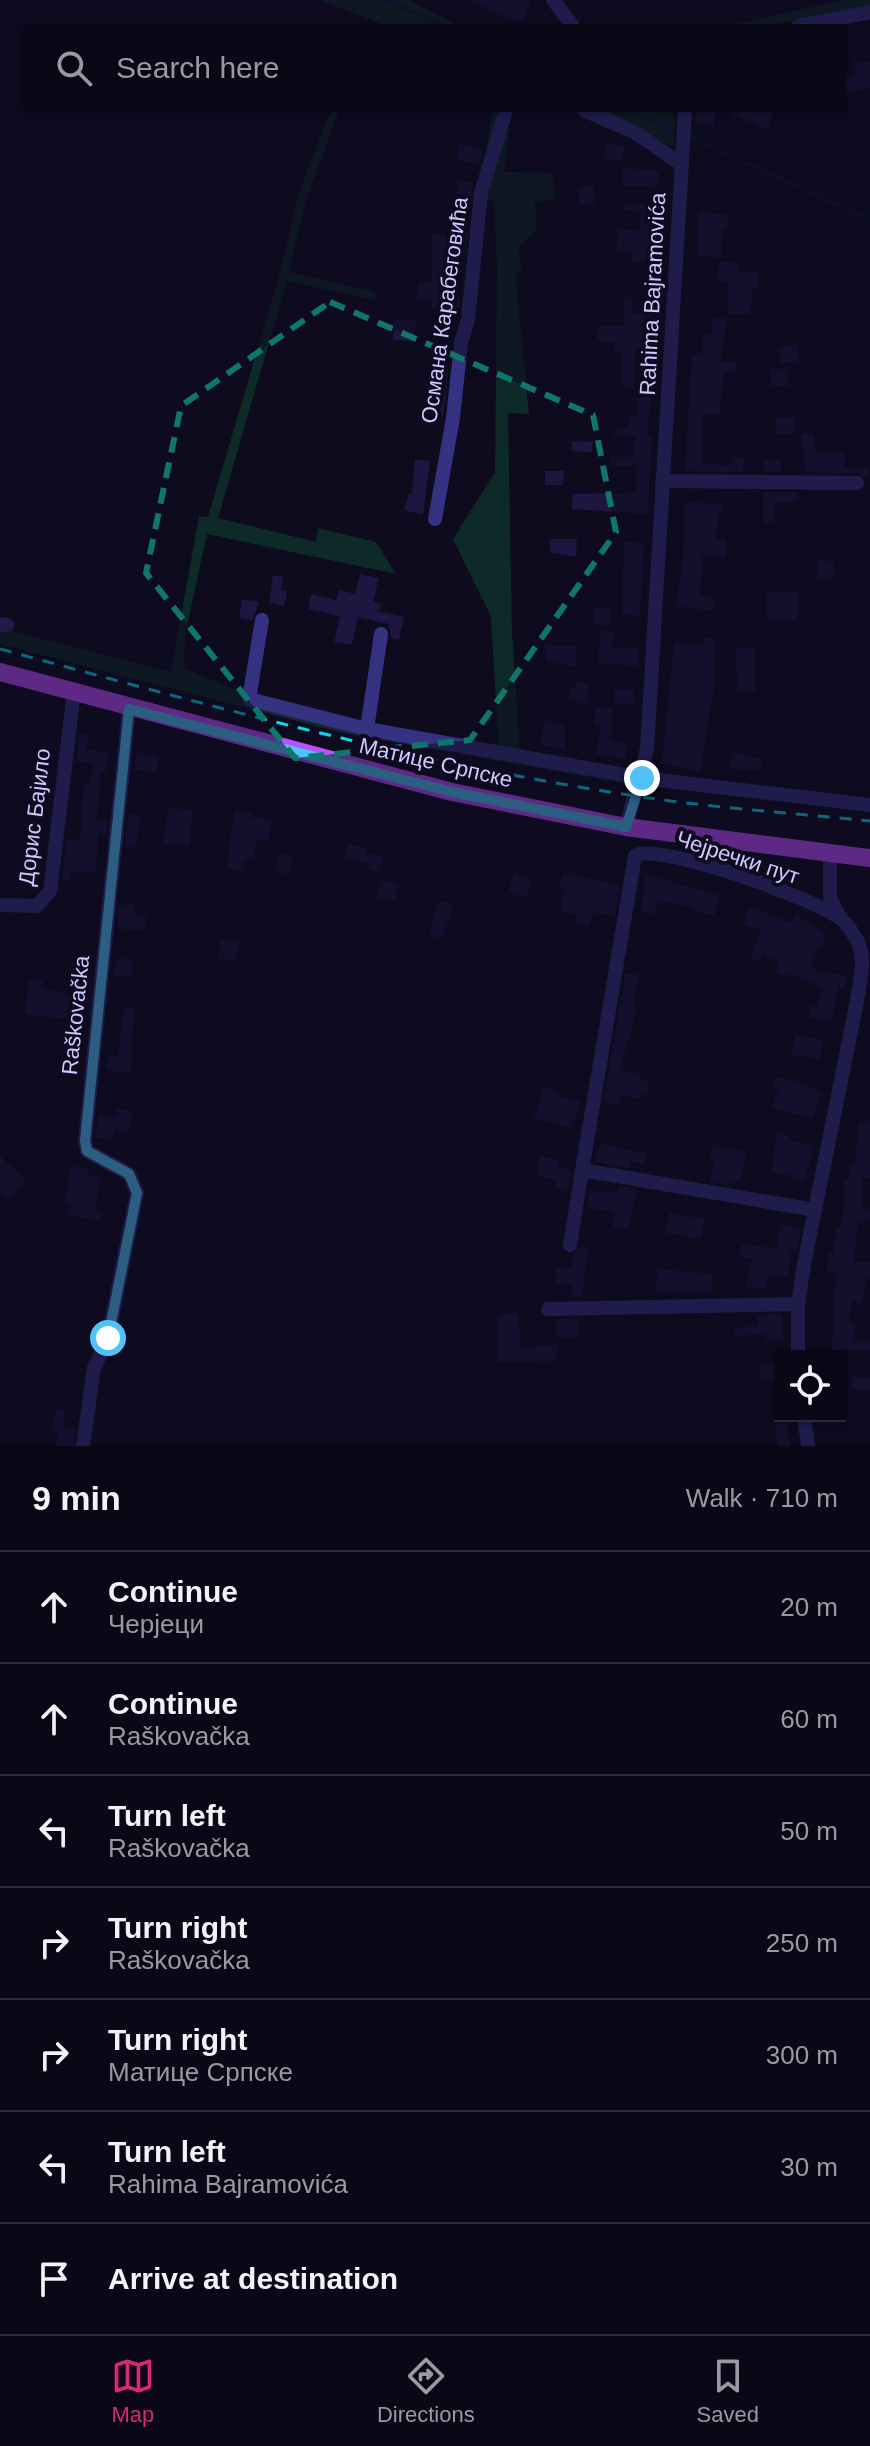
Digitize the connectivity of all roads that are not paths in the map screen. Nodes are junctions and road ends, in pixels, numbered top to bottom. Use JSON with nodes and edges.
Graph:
{"nodes":[{"id":1,"x":553,"y":0,"type":"edge"},
{"id":2,"x":870,"y":12,"type":"edge"},
{"id":3,"x":571,"y":24,"type":"edge"},
{"id":4,"x":808,"y":24,"type":"edge"},
{"id":5,"x":505,"y":112,"type":"edge"},
{"id":6,"x":589,"y":112,"type":"edge"},
{"id":7,"x":685,"y":117,"type":"edge"},
{"id":8,"x":681,"y":164,"type":"junction"},
{"id":9,"x":662,"y":481,"type":"junction"},
{"id":10,"x":857,"y":483,"type":"dead end"},
{"id":11,"x":435,"y":519,"type":"dead end"},
{"id":12,"x":262,"y":620,"type":"dead end"},
{"id":13,"x":381,"y":634,"type":"dead end"},
{"id":14,"x":0,"y":672,"type":"edge"},
{"id":15,"x":74,"y":692,"type":"junction"},
{"id":16,"x":129,"y":709,"type":"junction"},
{"id":17,"x":367,"y":729,"type":"junction"},
{"id":18,"x":642,"y":778,"type":"junction"},
{"id":19,"x":870,"y":805,"type":"edge"},
{"id":20,"x":626,"y":827,"type":"junction"},
{"id":21,"x":830,"y":854,"type":"junction"},
{"id":22,"x":870,"y":858,"type":"edge"},
{"id":23,"x":0,"y":905,"type":"edge"},
{"id":24,"x":843,"y":920,"type":"junction"},
{"id":25,"x":582,"y":1170,"type":"junction"},
{"id":26,"x":815,"y":1210,"type":"junction"},
{"id":27,"x":570,"y":1245,"type":"dead end"},
{"id":28,"x":798,"y":1304,"type":"junction"},
{"id":29,"x":548,"y":1309,"type":"dead end"},
{"id":30,"x":798,"y":1350,"type":"edge"},
{"id":31,"x":805,"y":1422,"type":"edge"},
{"id":32,"x":83,"y":1446,"type":"edge"},
{"id":33,"x":808,"y":1446,"type":"edge"}],
"edges":[{"from":1,"to":3,"type":"street"},
{"from":2,"to":4,"type":"street"},
{"from":5,"to":11,"type":"street","name":"Османа Карабеговића"},
{"from":6,"to":8,"type":"street"},
{"from":7,"to":8,"type":"street","name":"Rahima Bajramovića"},
{"from":8,"to":9,"type":"street","name":"Rahima Bajramovića"},
{"from":9,"to":10,"type":"street"},
{"from":9,"to":18,"type":"street","name":"Rahima Bajramovića"},
{"from":12,"to":17,"type":"street"},
{"from":13,"to":17,"type":"street"},
{"from":14,"to":15,"type":"main road","name":"Матице Српске"},
{"from":15,"to":16,"type":"main road","name":"Матице Српске"},
{"from":15,"to":23,"type":"street","name":"Дорис Бајило"},
{"from":16,"to":20,"type":"main road","name":"Матице Српске"},
{"from":16,"to":32,"type":"street","name":"Raškovačka"},
{"from":17,"to":18,"type":"street"},
{"from":18,"to":19,"type":"street"},
{"from":18,"to":20,"type":"street","name":"Rahima Bajramovića"},
{"from":20,"to":21,"type":"main road","name":"Матице Српске"},
{"from":21,"to":22,"type":"main road","name":"Матице Српске"},
{"from":21,"to":24,"type":"street"},
{"from":24,"to":25,"type":"street","name":"Чејречки пут"},
{"from":24,"to":26,"type":"street"},
{"from":25,"to":26,"type":"street"},
{"from":25,"to":27,"type":"street","name":"Чејречки пут"},
{"from":26,"to":28,"type":"street"},
{"from":28,"to":29,"type":"street"},
{"from":28,"to":30,"type":"street"},
{"from":31,"to":33,"type":"street"}]}
